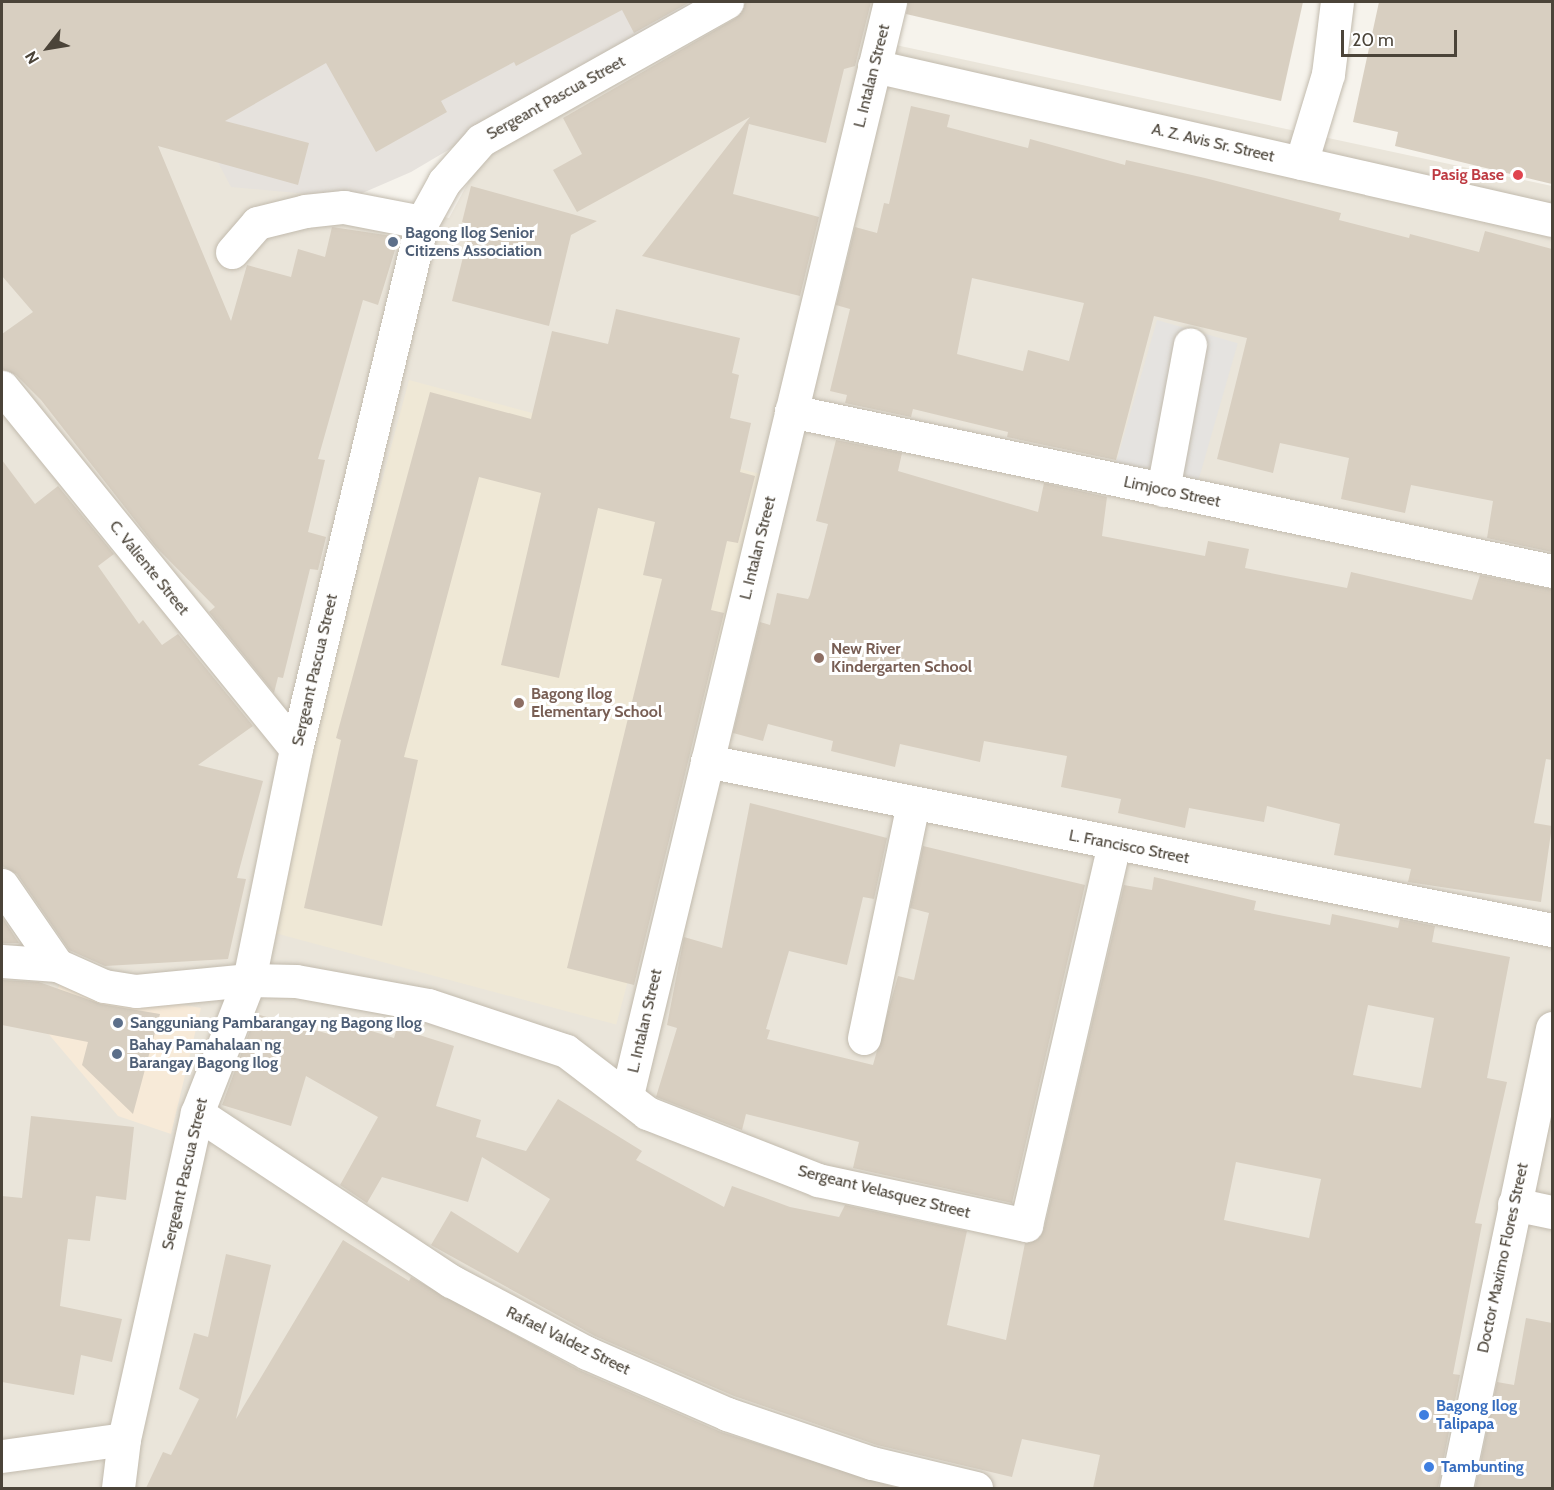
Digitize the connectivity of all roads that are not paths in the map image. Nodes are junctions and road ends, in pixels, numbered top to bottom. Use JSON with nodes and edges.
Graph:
{"nodes":[{"id":1,"x":727,"y":2,"type":"edge"},
{"id":2,"x":890,"y":2,"type":"edge"},
{"id":3,"x":1337,"y":2,"type":"edge"},
{"id":4,"x":874,"y":66,"type":"junction"},
{"id":5,"x":1301,"y":163,"type":"junction"},
{"id":6,"x":1552,"y":220,"type":"edge"},
{"id":7,"x":422,"y":222,"type":"junction"},
{"id":8,"x":232,"y":252,"type":"dead end"},
{"id":9,"x":1190,"y":344,"type":"dead end"},
{"id":10,"x":2,"y":387,"type":"edge"},
{"id":11,"x":791,"y":411,"type":"junction"},
{"id":12,"x":1163,"y":490,"type":"junction"},
{"id":13,"x":1552,"y":572,"type":"edge"},
{"id":14,"x":296,"y":749,"type":"junction"},
{"id":15,"x":707,"y":761,"type":"junction"},
{"id":16,"x":913,"y":803,"type":"junction"},
{"id":17,"x":1114,"y":844,"type":"junction"},
{"id":18,"x":2,"y":885,"type":"edge"},
{"id":19,"x":1552,"y":930,"type":"edge"},
{"id":20,"x":2,"y":961,"type":"edge"},
{"id":21,"x":57,"y":965,"type":"junction"},
{"id":22,"x":249,"y":980,"type":"junction"},
{"id":23,"x":1552,"y":1028,"type":"edge"},
{"id":24,"x":864,"y":1038,"type":"dead end"},
{"id":25,"x":627,"y":1095,"type":"junction"},
{"id":26,"x":197,"y":1113,"type":"junction"},
{"id":27,"x":1514,"y":1204,"type":"junction"},
{"id":28,"x":1552,"y":1212,"type":"edge"},
{"id":29,"x":124,"y":1439,"type":"junction"},
{"id":30,"x":2,"y":1456,"type":"edge"},
{"id":31,"x":118,"y":1488,"type":"edge"},
{"id":32,"x":976,"y":1488,"type":"edge"},
{"id":33,"x":1456,"y":1488,"type":"edge"}],
"edges":[{"from":1,"to":7,"type":"street","name":"Sergeant Pascua Street"},
{"from":2,"to":4,"type":"street","name":"L. Intalan Street"},
{"from":3,"to":5,"type":"street"},
{"from":4,"to":5,"type":"street","name":"A. Z. Avis Sr. Street"},
{"from":4,"to":11,"type":"street","name":"L. Intalan Street"},
{"from":5,"to":6,"type":"street","name":"A. Z. Avis Sr. Street"},
{"from":7,"to":8,"type":"street"},
{"from":7,"to":14,"type":"street","name":"Sergeant Pascua Street"},
{"from":9,"to":12,"type":"street"},
{"from":10,"to":14,"type":"street","name":"C. Valiente Street"},
{"from":11,"to":12,"type":"street","name":"Limjoco Street"},
{"from":11,"to":15,"type":"street","name":"L. Intalan Street"},
{"from":12,"to":13,"type":"street","name":"Limjoco Street"},
{"from":14,"to":22,"type":"street","name":"Sergeant Pascua Street"},
{"from":15,"to":16,"type":"street","name":"L. Francisco Street"},
{"from":15,"to":25,"type":"street","name":"L. Intalan Street"},
{"from":16,"to":17,"type":"street","name":"L. Francisco Street"},
{"from":16,"to":24,"type":"street"},
{"from":17,"to":19,"type":"street","name":"L. Francisco Street"},
{"from":17,"to":25,"type":"street","name":"Sergeant Velasquez Street"},
{"from":18,"to":21,"type":"street"},
{"from":20,"to":21,"type":"street"},
{"from":21,"to":22,"type":"street","name":"Sergeant Velasquez Street"},
{"from":22,"to":25,"type":"street","name":"Sergeant Velasquez Street"},
{"from":22,"to":26,"type":"street","name":"Sergeant Pascua Street"},
{"from":23,"to":27,"type":"street","name":"Doctor Maximo Flores Street"},
{"from":26,"to":29,"type":"street","name":"Sergeant Pascua Street"},
{"from":26,"to":32,"type":"street","name":"Rafael Valdez Street"},
{"from":27,"to":28,"type":"street"},
{"from":27,"to":33,"type":"street","name":"Doctor Maximo Flores Street"},
{"from":29,"to":30,"type":"street"},
{"from":29,"to":31,"type":"street","name":"Sergeant Pascua Street"}]}
